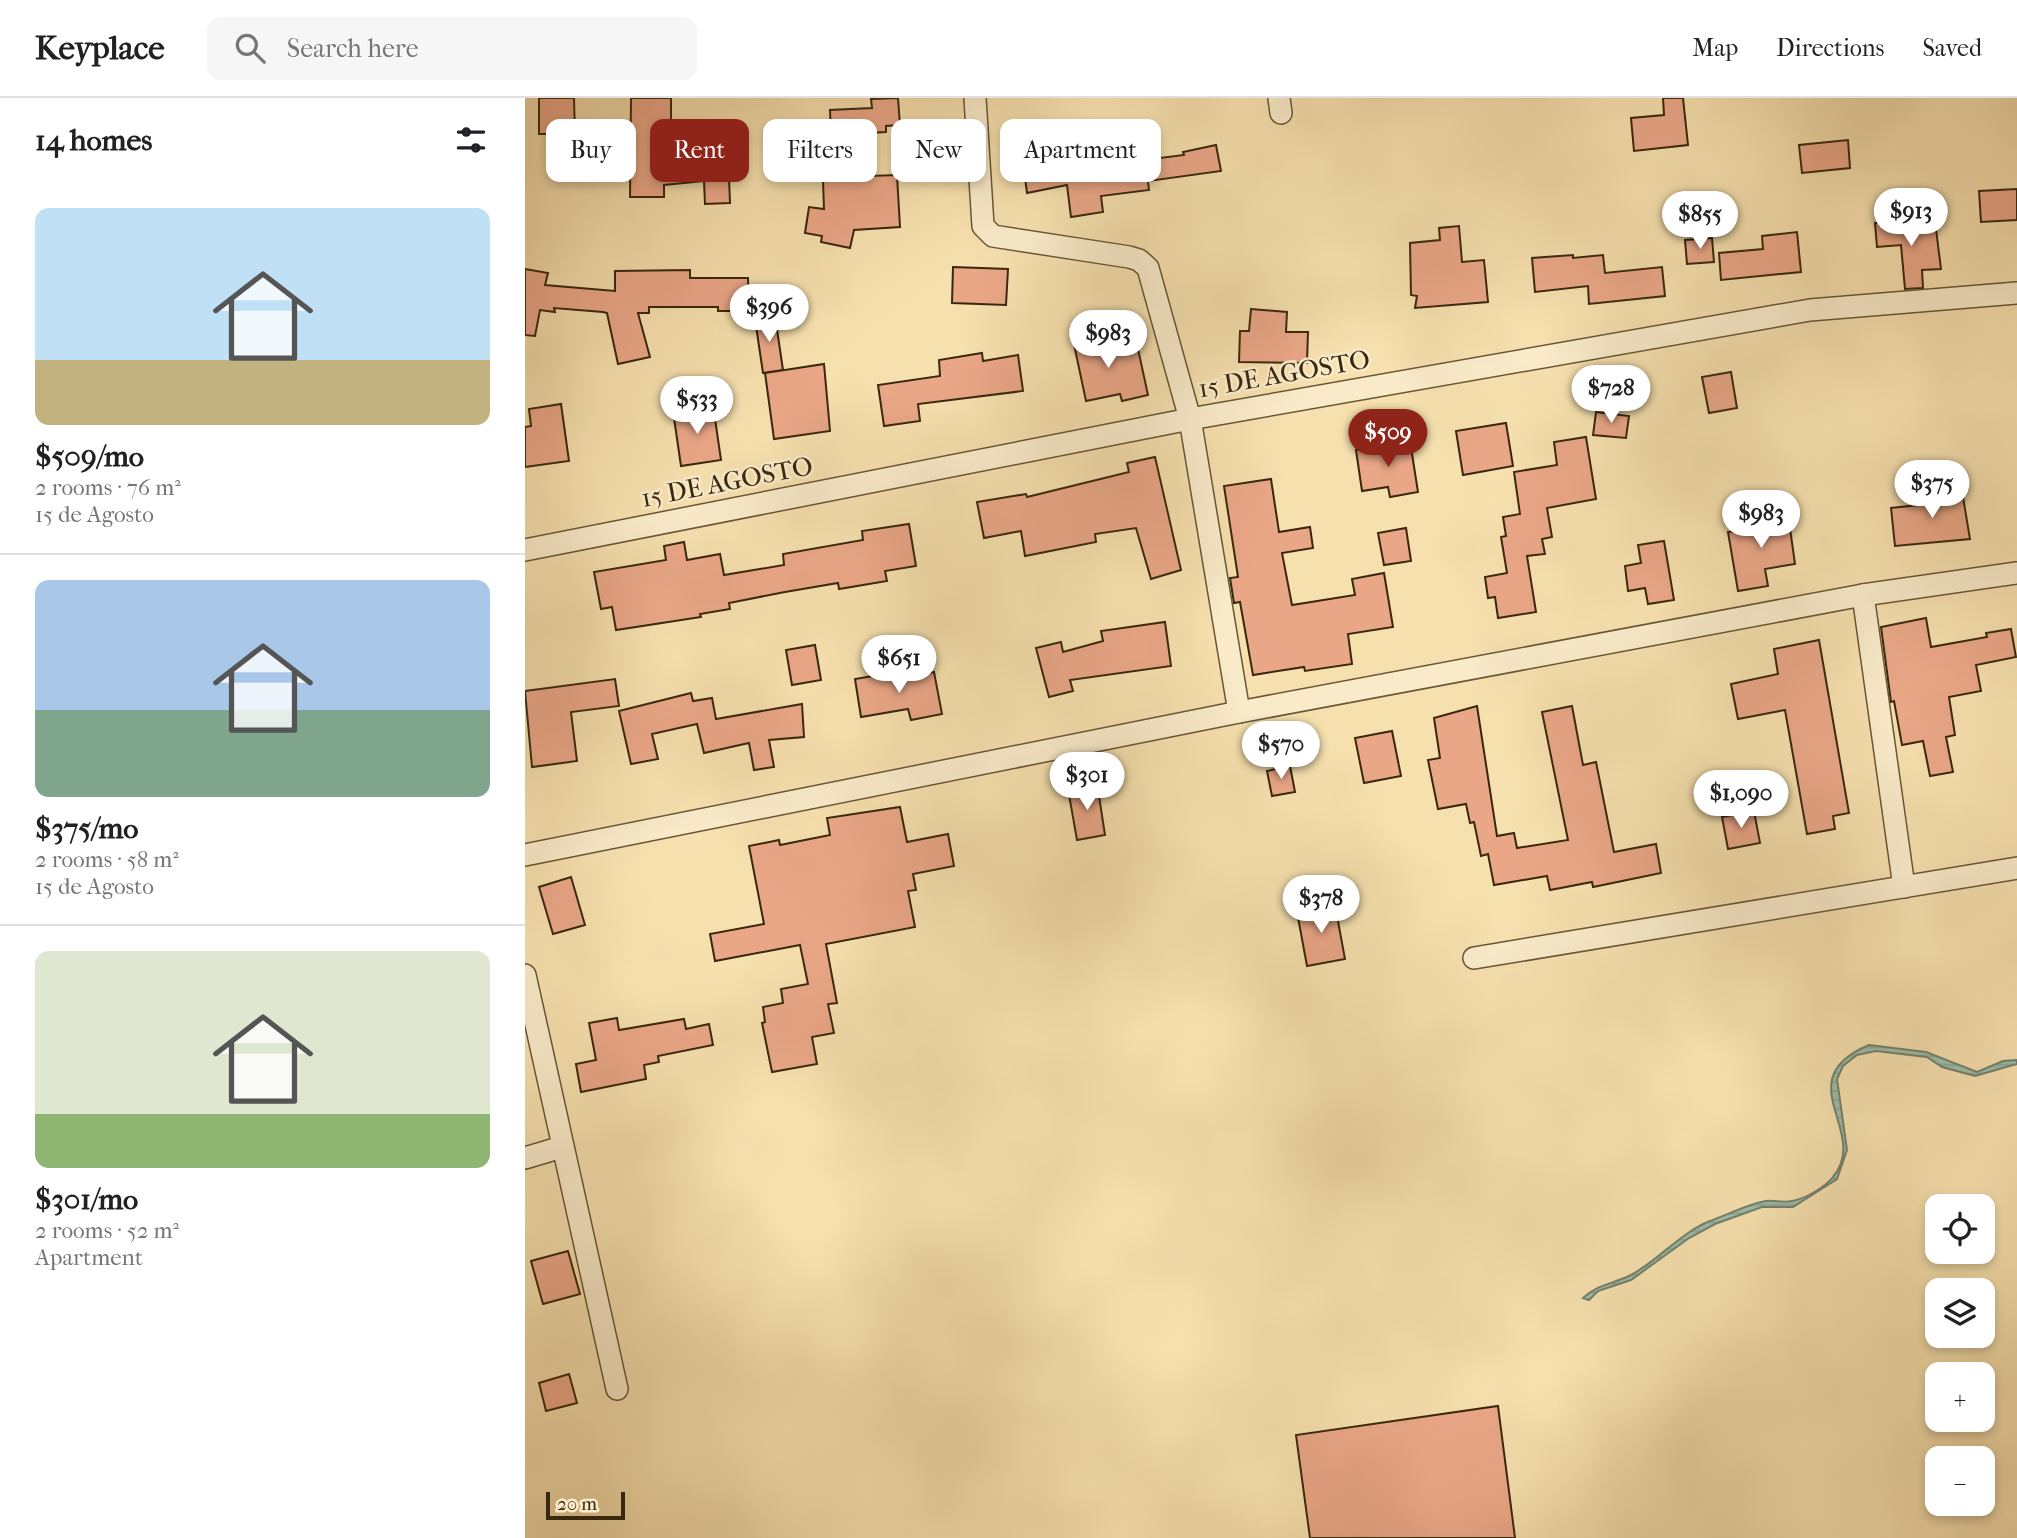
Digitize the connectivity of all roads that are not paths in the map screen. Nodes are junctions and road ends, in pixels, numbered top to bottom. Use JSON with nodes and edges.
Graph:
{"nodes":[{"id":1,"x":975,"y":98,"type":"edge"},
{"id":2,"x":2017,"y":293,"type":"edge"},
{"id":3,"x":1190,"y":419,"type":"junction"},
{"id":4,"x":525,"y":550,"type":"edge"},
{"id":5,"x":2017,"y":573,"type":"edge"},
{"id":6,"x":1863,"y":595,"type":"junction"},
{"id":7,"x":1239,"y":712,"type":"junction"},
{"id":8,"x":525,"y":855,"type":"edge"},
{"id":9,"x":2017,"y":868,"type":"edge"},
{"id":10,"x":1904,"y":887,"type":"junction"},
{"id":11,"x":1474,"y":958,"type":"dead end"},
{"id":12,"x":525,"y":975,"type":"edge"},
{"id":13,"x":562,"y":1147,"type":"junction"},
{"id":14,"x":525,"y":1158,"type":"edge"},
{"id":15,"x":617,"y":1389,"type":"dead end"}],
"edges":[{"from":1,"to":3,"type":"street"},
{"from":2,"to":3,"type":"street","name":"15 DE AGOSTO"},
{"from":3,"to":4,"type":"street","name":"15 DE AGOSTO"},
{"from":3,"to":7,"type":"street"},
{"from":5,"to":6,"type":"street"},
{"from":6,"to":7,"type":"street"},
{"from":6,"to":10,"type":"street"},
{"from":7,"to":8,"type":"street"},
{"from":9,"to":10,"type":"street"},
{"from":10,"to":11,"type":"street"},
{"from":12,"to":13,"type":"street"},
{"from":13,"to":14,"type":"street"},
{"from":13,"to":15,"type":"street"}]}
